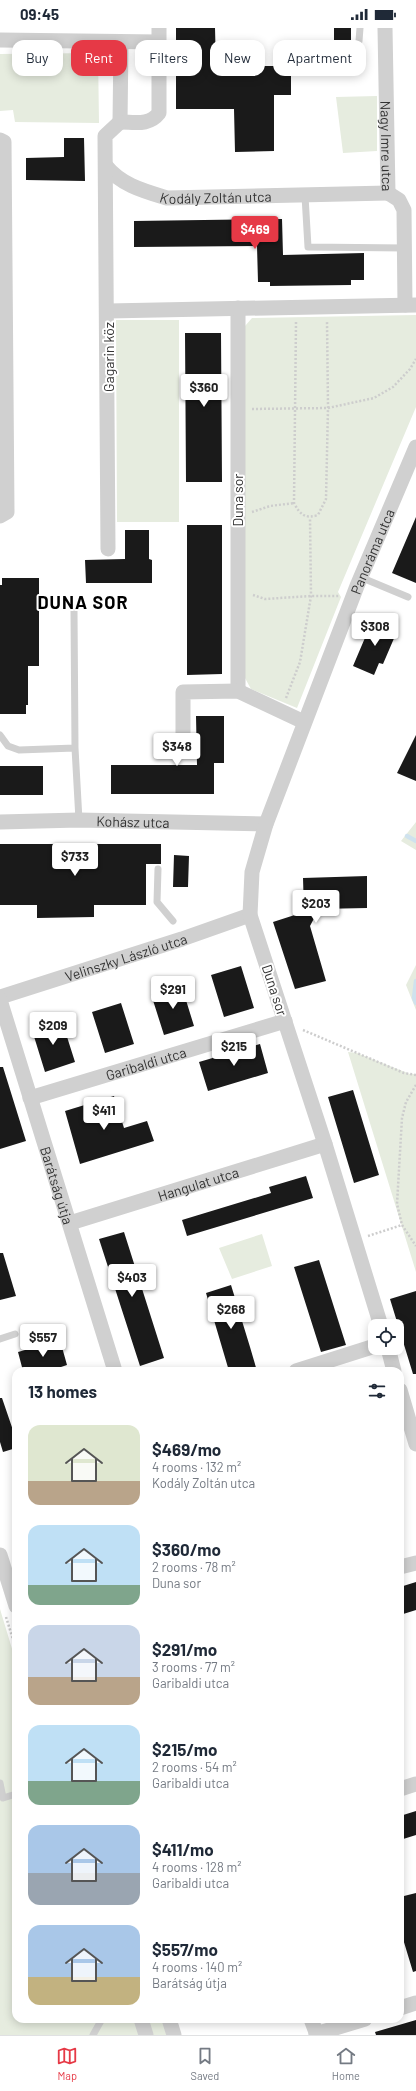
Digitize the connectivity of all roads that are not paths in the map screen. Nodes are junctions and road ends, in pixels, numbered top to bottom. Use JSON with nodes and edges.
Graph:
{"nodes":[{"id":1,"x":360,"y":28,"type":"edge"},
{"id":2,"x":385,"y":28,"type":"edge"},
{"id":3,"x":159,"y":35,"type":"edge"},
{"id":4,"x":0,"y":40,"type":"edge"},
{"id":5,"x":359,"y":40,"type":"edge"},
{"id":6,"x":71,"y":41,"type":"edge"},
{"id":7,"x":127,"y":41,"type":"edge"},
{"id":8,"x":121,"y":76,"type":"edge"},
{"id":9,"x":120,"y":122,"type":"junction"},
{"id":10,"x":0,"y":140,"type":"edge"},
{"id":11,"x":106,"y":166,"type":"junction"},
{"id":12,"x":388,"y":193,"type":"junction"},
{"id":13,"x":304,"y":196,"type":"junction"},
{"id":14,"x":404,"y":248,"type":"junction"},
{"id":15,"x":410,"y":305,"type":"edge"},
{"id":16,"x":238,"y":308,"type":"junction"},
{"id":17,"x":108,"y":311,"type":"junction"},
{"id":18,"x":416,"y":448,"type":"edge"},
{"id":19,"x":0,"y":516,"type":"edge"},
{"id":20,"x":108,"y":549,"type":"dead end"},
{"id":21,"x":360,"y":577,"type":"junction"},
{"id":22,"x":408,"y":597,"type":"dead end"},
{"id":23,"x":74,"y":610,"type":"dead end"},
{"id":24,"x":238,"y":691,"type":"junction"},
{"id":25,"x":304,"y":722,"type":"junction"},
{"id":26,"x":0,"y":735,"type":"edge"},
{"id":27,"x":183,"y":744,"type":"dead end"},
{"id":28,"x":75,"y":748,"type":"junction"},
{"id":29,"x":78,"y":820,"type":"junction"},
{"id":30,"x":0,"y":822,"type":"edge"},
{"id":31,"x":266,"y":824,"type":"junction"},
{"id":32,"x":158,"y":869,"type":"dead end"},
{"id":33,"x":250,"y":915,"type":"junction"},
{"id":34,"x":173,"y":921,"type":"dead end"},
{"id":35,"x":0,"y":998,"type":"edge"},
{"id":36,"x":291,"y":1024,"type":"junction"},
{"id":37,"x":30,"y":1098,"type":"junction"},
{"id":38,"x":325,"y":1144,"type":"junction"},
{"id":39,"x":70,"y":1223,"type":"junction"},
{"id":40,"x":379,"y":1319,"type":"edge"},
{"id":41,"x":15,"y":1334,"type":"dead end"},
{"id":42,"x":0,"y":1339,"type":"edge"},
{"id":43,"x":368,"y":1348,"type":"edge"},
{"id":44,"x":390,"y":1355,"type":"edge"},
{"id":45,"x":114,"y":1367,"type":"edge"},
{"id":46,"x":309,"y":1367,"type":"edge"},
{"id":47,"x":393,"y":1367,"type":"edge"},
{"id":48,"x":404,"y":1404,"type":"edge"},
{"id":49,"x":416,"y":1444,"type":"edge"},
{"id":50,"x":0,"y":1555,"type":"edge"},
{"id":51,"x":416,"y":1563,"type":"edge"},
{"id":52,"x":404,"y":1567,"type":"edge"},
{"id":53,"x":10,"y":1609,"type":"edge"},
{"id":54,"x":0,"y":1783,"type":"edge"},
{"id":55,"x":416,"y":1784,"type":"edge"},
{"id":56,"x":404,"y":1788,"type":"edge"},
{"id":57,"x":12,"y":1795,"type":"edge"},
{"id":58,"x":2,"y":1798,"type":"edge"},
{"id":59,"x":416,"y":2003,"type":"edge"},
{"id":60,"x":404,"y":2007,"type":"edge"},
{"id":61,"x":100,"y":2023,"type":"edge"},
{"id":62,"x":142,"y":2023,"type":"edge"},
{"id":63,"x":170,"y":2023,"type":"edge"},
{"id":64,"x":312,"y":2023,"type":"edge"},
{"id":65,"x":352,"y":2023,"type":"edge"},
{"id":66,"x":316,"y":2034,"type":"edge"},
{"id":67,"x":93,"y":2035,"type":"edge"},
{"id":68,"x":146,"y":2035,"type":"edge"},
{"id":69,"x":174,"y":2035,"type":"edge"}],
"edges":[{"from":1,"to":5,"type":"lane"},
{"from":2,"to":12,"type":"street","name":"Nagy Imre utca"},
{"from":3,"to":7,"type":"street"},
{"from":3,"to":9,"type":"street"},
{"from":4,"to":6,"type":"street"},
{"from":8,"to":9,"type":"street"},
{"from":9,"to":11,"type":"street"},
{"from":10,"to":19,"type":"street"},
{"from":11,"to":13,"type":"street","name":"Kodály Zoltán utca"},
{"from":11,"to":17,"type":"street","name":"Gagarin köz"},
{"from":12,"to":13,"type":"street","name":"Kodály Zoltán utca"},
{"from":12,"to":14,"type":"street","name":"Nagy Imre utca"},
{"from":13,"to":14,"type":"lane"},
{"from":14,"to":15,"type":"street","name":"Nagy Imre utca"},
{"from":15,"to":16,"type":"street"},
{"from":16,"to":17,"type":"street"},
{"from":16,"to":24,"type":"street","name":"Duna sor"},
{"from":17,"to":20,"type":"street","name":"Gagarin köz"},
{"from":18,"to":21,"type":"street","name":"Panoráma utca"},
{"from":21,"to":22,"type":"lane"},
{"from":21,"to":25,"type":"street","name":"Panoráma utca"},
{"from":23,"to":28,"type":"lane"},
{"from":24,"to":25,"type":"street"},
{"from":24,"to":27,"type":"street"},
{"from":25,"to":31,"type":"street","name":"Duna sor"},
{"from":26,"to":28,"type":"lane"},
{"from":28,"to":29,"type":"lane"},
{"from":29,"to":30,"type":"street","name":"Kohász utca"},
{"from":29,"to":31,"type":"street","name":"Kohász utca"},
{"from":31,"to":33,"type":"street","name":"Duna sor"},
{"from":32,"to":34,"type":"lane"},
{"from":33,"to":35,"type":"street","name":"Velinszky László utca"},
{"from":33,"to":36,"type":"street","name":"Duna sor"},
{"from":35,"to":37,"type":"street","name":"Barátság útja"},
{"from":36,"to":37,"type":"street","name":"Garibaldi utca"},
{"from":36,"to":38,"type":"street","name":"Duna sor"},
{"from":37,"to":39,"type":"street","name":"Barátság útja"},
{"from":38,"to":39,"type":"street","name":"Hangulat utca"},
{"from":38,"to":40,"type":"street","name":"Duna sor"},
{"from":39,"to":45,"type":"street","name":"Barátság útja"},
{"from":41,"to":42,"type":"lane"},
{"from":43,"to":46,"type":"street"},
{"from":44,"to":47,"type":"street"},
{"from":48,"to":49,"type":"street"},
{"from":50,"to":53,"type":"street"},
{"from":51,"to":52,"type":"street"},
{"from":54,"to":58,"type":"lane"},
{"from":55,"to":56,"type":"street"},
{"from":57,"to":58,"type":"lane"},
{"from":59,"to":60,"type":"street"},
{"from":61,"to":67,"type":"lane"},
{"from":62,"to":68,"type":"street"},
{"from":63,"to":69,"type":"street"},
{"from":64,"to":66,"type":"street"},
{"from":65,"to":66,"type":"street"}]}
